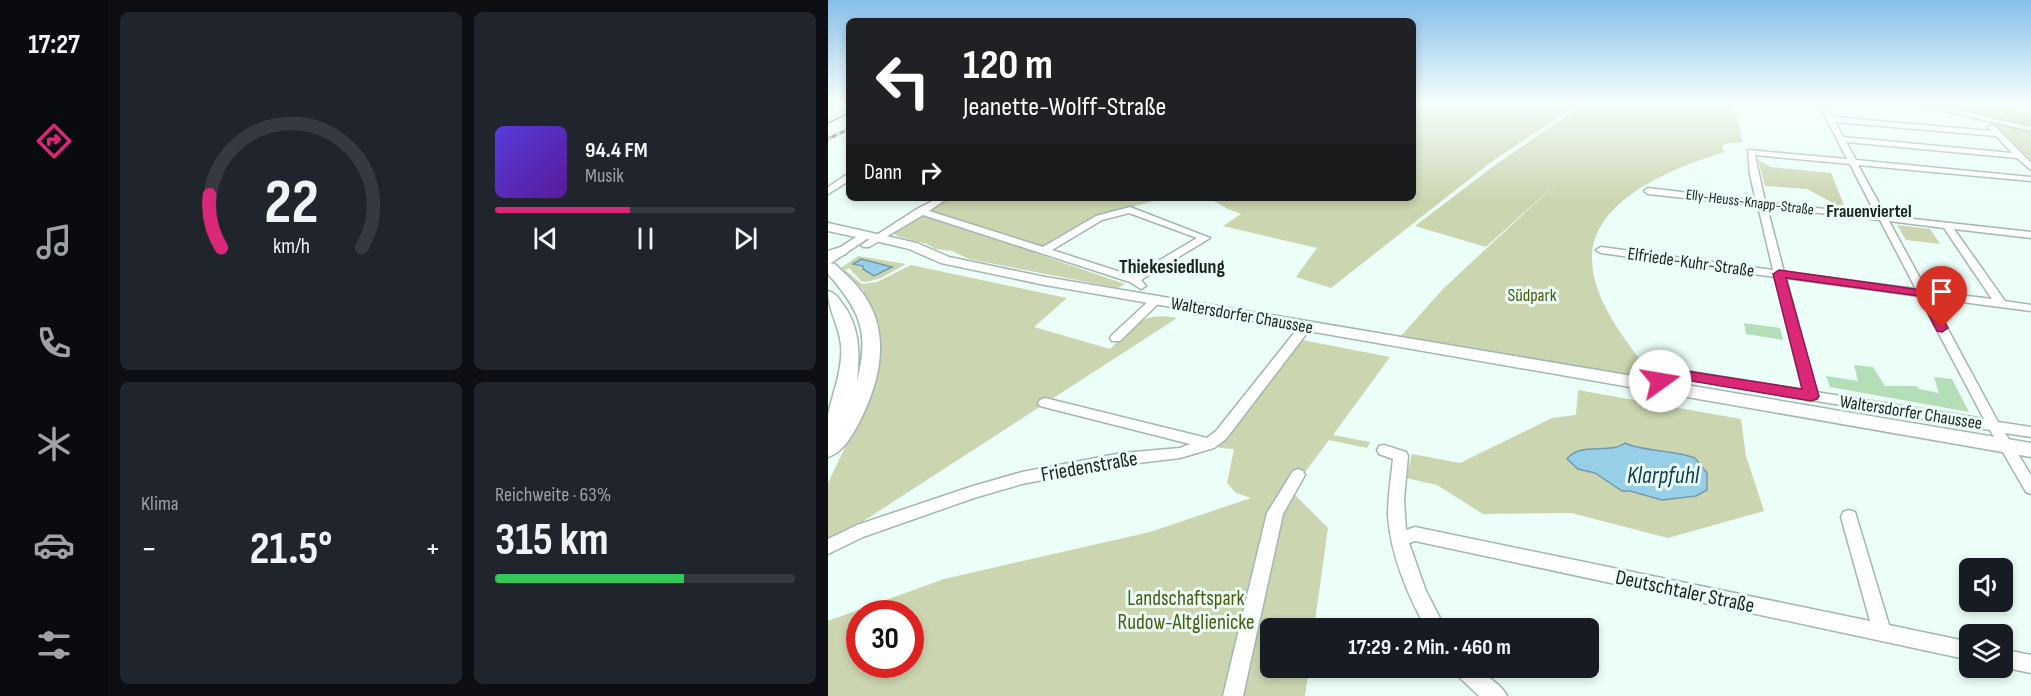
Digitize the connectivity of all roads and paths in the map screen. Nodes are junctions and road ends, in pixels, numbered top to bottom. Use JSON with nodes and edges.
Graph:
{"nodes":[{"id":1,"x":1999,"y":136,"type":"edge"},
{"id":2,"x":1840,"y":139,"type":"joint"},
{"id":3,"x":2019,"y":156,"type":"junction"},
{"id":4,"x":1852,"y":161,"type":"junction"},
{"id":5,"x":2031,"y":168,"type":"edge"},
{"id":6,"x":846,"y":179,"type":"edge"},
{"id":7,"x":2031,"y":179,"type":"edge"},
{"id":8,"x":1648,"y":190,"type":"dead end"},
{"id":9,"x":828,"y":191,"type":"edge"},
{"id":10,"x":923,"y":201,"type":"edge"},
{"id":11,"x":938,"y":201,"type":"edge"},
{"id":12,"x":1761,"y":203,"type":"junction"},
{"id":13,"x":920,"y":211,"type":"junction"},
{"id":14,"x":1883,"y":218,"type":"junction"},
{"id":15,"x":1947,"y":225,"type":"junction"},
{"id":16,"x":828,"y":228,"type":"edge"},
{"id":17,"x":2031,"y":234,"type":"edge"},
{"id":18,"x":828,"y":236,"type":"edge"},
{"id":19,"x":866,"y":240,"type":"junction"},
{"id":20,"x":1601,"y":250,"type":"dead end"},
{"id":21,"x":1044,"y":251,"type":"junction"},
{"id":22,"x":832,"y":266,"type":"edge"},
{"id":23,"x":1779,"y":274,"type":"junction"},
{"id":24,"x":1923,"y":293,"type":"junction"},
{"id":25,"x":830,"y":298,"type":"edge"},
{"id":26,"x":1152,"y":303,"type":"junction"},
{"id":27,"x":2001,"y":304,"type":"junction"},
{"id":28,"x":2031,"y":308,"type":"edge"},
{"id":29,"x":1303,"y":329,"type":"junction"},
{"id":30,"x":1116,"y":338,"type":"dead end"},
{"id":31,"x":1660,"y":391,"type":"junction"},
{"id":32,"x":1811,"y":396,"type":"junction"},
{"id":33,"x":1046,"y":403,"type":"dead end"},
{"id":34,"x":1994,"y":426,"type":"junction"},
{"id":35,"x":2031,"y":432,"type":"edge"},
{"id":36,"x":828,"y":441,"type":"edge"},
{"id":37,"x":1209,"y":444,"type":"junction"},
{"id":38,"x":828,"y":449,"type":"edge"},
{"id":39,"x":1384,"y":450,"type":"dead end"},
{"id":40,"x":2031,"y":450,"type":"edge"},
{"id":41,"x":2017,"y":455,"type":"edge"},
{"id":42,"x":1298,"y":475,"type":"dead end"},
{"id":43,"x":2031,"y":488,"type":"edge"},
{"id":44,"x":1849,"y":517,"type":"dead end"},
{"id":45,"x":1400,"y":539,"type":"junction"},
{"id":46,"x":828,"y":547,"type":"edge"},
{"id":47,"x":1430,"y":618,"type":"edge"},
{"id":48,"x":1882,"y":632,"type":"junction"},
{"id":49,"x":1959,"y":649,"type":"edge"},
{"id":50,"x":2013,"y":660,"type":"edge"},
{"id":51,"x":2031,"y":664,"type":"edge"},
{"id":52,"x":1474,"y":678,"type":"edge"},
{"id":53,"x":1233,"y":696,"type":"edge"},
{"id":54,"x":1497,"y":696,"type":"edge"}],
"edges":[{"from":1,"to":3,"type":"street"},
{"from":2,"to":3,"type":"street"},
{"from":2,"to":4,"type":"street"},
{"from":3,"to":5,"type":"street"},
{"from":4,"to":7,"type":"street"},
{"from":4,"to":12,"type":"street"},
{"from":4,"to":14,"type":"street"},
{"from":6,"to":9,"type":"street"},
{"from":8,"to":12,"type":"street","name":"Elly-Heuss-Knapp-Straße"},
{"from":10,"to":19,"type":"street"},
{"from":11,"to":13,"type":"street"},
{"from":12,"to":14,"type":"street","name":"Elly-Heuss-Knapp-Straße"},
{"from":12,"to":23,"type":"street"},
{"from":13,"to":19,"type":"street"},
{"from":13,"to":21,"type":"street"},
{"from":14,"to":15,"type":"street","name":"Elly-Heuss-Knapp-Straße"},
{"from":14,"to":24,"type":"street"},
{"from":15,"to":17,"type":"street","name":"Elly-Heuss-Knapp-Straße"},
{"from":15,"to":27,"type":"street"},
{"from":16,"to":19,"type":"main road","name":"Waltersdorfer Chaussee"},
{"from":18,"to":19,"type":"main road","name":"Waltersdorfer Chaussee"},
{"from":19,"to":22,"type":"main road"},
{"from":19,"to":22,"type":"main road"},
{"from":19,"to":26,"type":"main road","name":"Waltersdorfer Chaussee"},
{"from":20,"to":23,"type":"street","name":"Elfriede-Kuhr-Straße"},
{"from":21,"to":21,"type":"street"},
{"from":22,"to":38,"type":"highway"},
{"from":23,"to":24,"type":"street","name":"Elfriede-Kuhr-Straße"},
{"from":23,"to":32,"type":"street"},
{"from":24,"to":27,"type":"street","name":"Elfriede-Kuhr-Straße"},
{"from":24,"to":34,"type":"street"},
{"from":25,"to":36,"type":"highway"},
{"from":26,"to":29,"type":"main road","name":"Waltersdorfer Chaussee"},
{"from":26,"to":30,"type":"street"},
{"from":27,"to":28,"type":"street","name":"Elfriede-Kuhr-Straße"},
{"from":29,"to":31,"type":"main road","name":"Waltersdorfer Chaussee"},
{"from":29,"to":37,"type":"street","name":"Friedenstraße"},
{"from":31,"to":32,"type":"street","name":"Waltersdorfer Chaussee"},
{"from":31,"to":41,"type":"main road","name":"Waltersdorfer Chaussee"},
{"from":32,"to":34,"type":"street","name":"Waltersdorfer Chaussee"},
{"from":33,"to":37,"type":"street"},
{"from":34,"to":35,"type":"street","name":"Waltersdorfer Chaussee"},
{"from":34,"to":41,"type":"street"},
{"from":37,"to":46,"type":"street","name":"Friedenstraße"},
{"from":39,"to":45,"type":"street"},
{"from":40,"to":41,"type":"main road","name":"Waltersdorfer Chaussee"},
{"from":41,"to":43,"type":"street"},
{"from":42,"to":53,"type":"street"},
{"from":44,"to":48,"type":"street"},
{"from":45,"to":47,"type":"street"},
{"from":45,"to":48,"type":"street","name":"Deutschtaler Straße"},
{"from":48,"to":49,"type":"street","name":"Deutschtaler Straße"},
{"from":50,"to":51,"type":"street"},
{"from":52,"to":54,"type":"street"}]}
